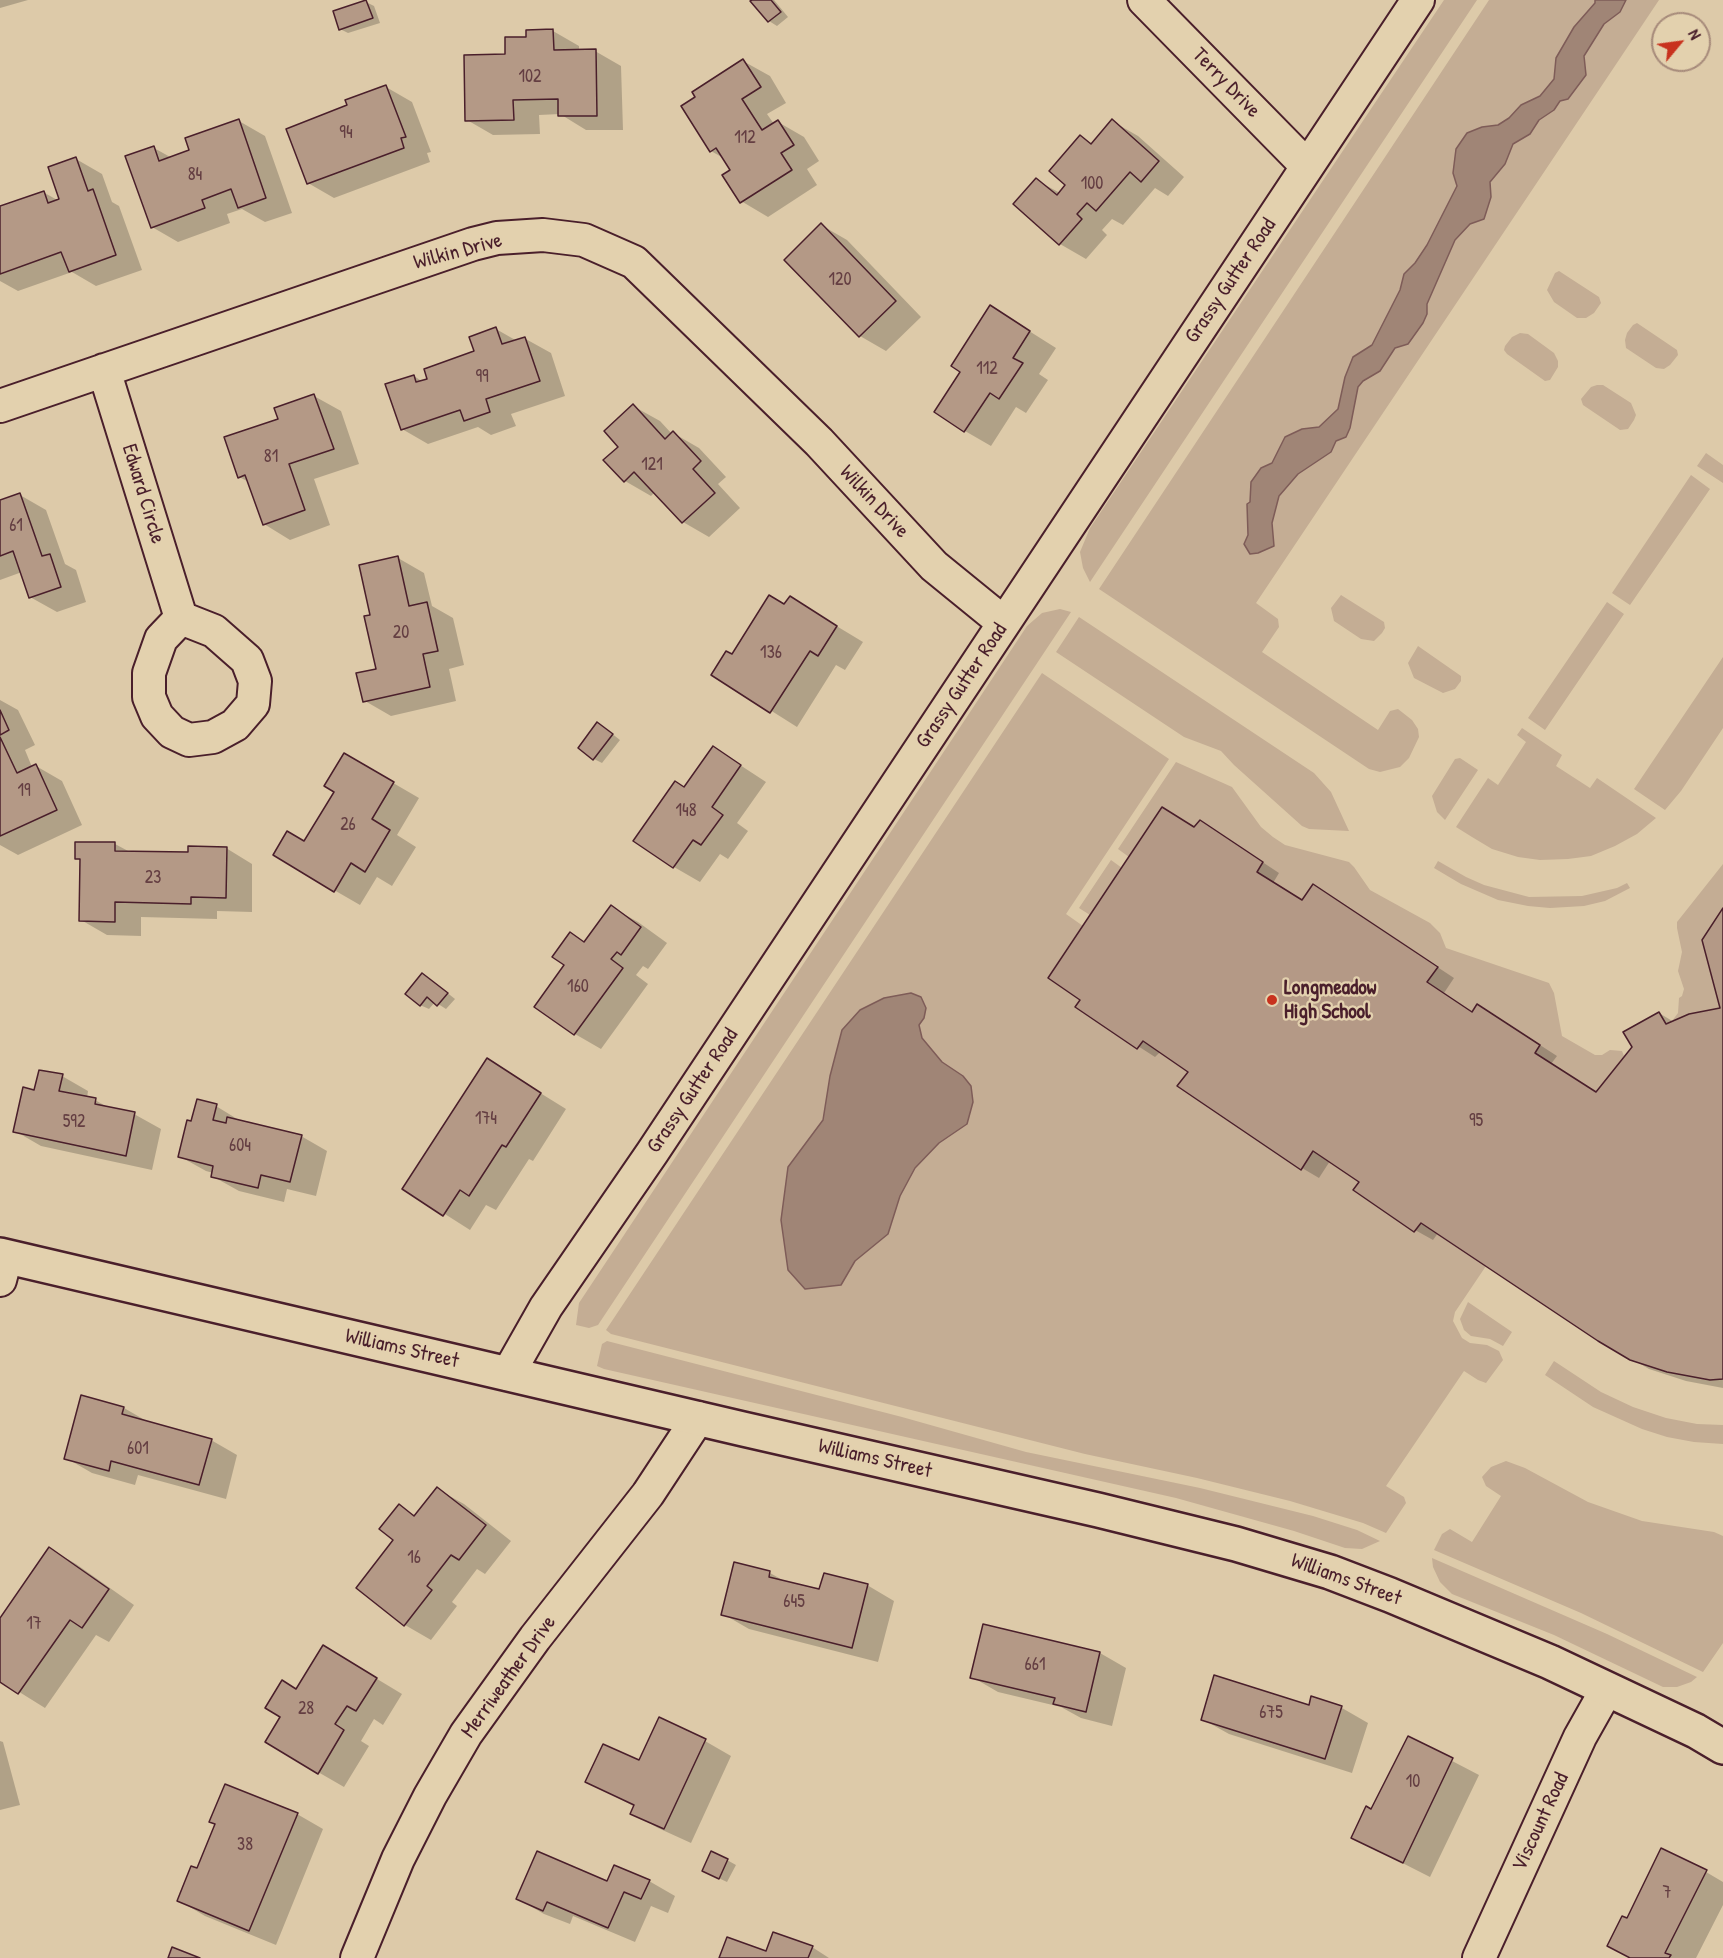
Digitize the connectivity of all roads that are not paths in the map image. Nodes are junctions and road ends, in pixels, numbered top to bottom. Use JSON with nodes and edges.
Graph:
{"nodes":[{"id":1,"x":1144,"y":0,"type":"edge"},
{"id":2,"x":1418,"y":0,"type":"edge"},
{"id":3,"x":1307,"y":166,"type":"junction"},
{"id":4,"x":104,"y":370,"type":"junction"},
{"id":5,"x":0,"y":406,"type":"edge"},
{"id":6,"x":181,"y":618,"type":"dead end"},
{"id":7,"x":1004,"y":623,"type":"junction"},
{"id":8,"x":2,"y":1264,"type":"edge"},
{"id":9,"x":508,"y":1374,"type":"junction"},
{"id":10,"x":698,"y":1418,"type":"junction"},
{"id":11,"x":1607,"y":1689,"type":"junction"},
{"id":12,"x":1723,"y":1747,"type":"edge"},
{"id":13,"x":357,"y":1958,"type":"edge"},
{"id":14,"x":1479,"y":1958,"type":"edge"}],
"edges":[{"from":1,"to":3,"type":"street","name":"Terry Drive"},
{"from":2,"to":3,"type":"street","name":"Grassy Gutter Road"},
{"from":3,"to":7,"type":"street","name":"Grassy Gutter Road"},
{"from":4,"to":5,"type":"street","name":"Wilkin Drive"},
{"from":4,"to":6,"type":"street","name":"Edward Circle"},
{"from":4,"to":7,"type":"street","name":"Wilkin Drive"},
{"from":7,"to":9,"type":"street","name":"Grassy Gutter Road"},
{"from":8,"to":9,"type":"main road","name":"Williams Street"},
{"from":9,"to":10,"type":"main road","name":"Williams Street"},
{"from":10,"to":11,"type":"main road","name":"Williams Street"},
{"from":10,"to":13,"type":"street","name":"Merriweather Drive"},
{"from":11,"to":12,"type":"main road","name":"Williams Street"},
{"from":11,"to":14,"type":"street","name":"Viscount Road"}]}
